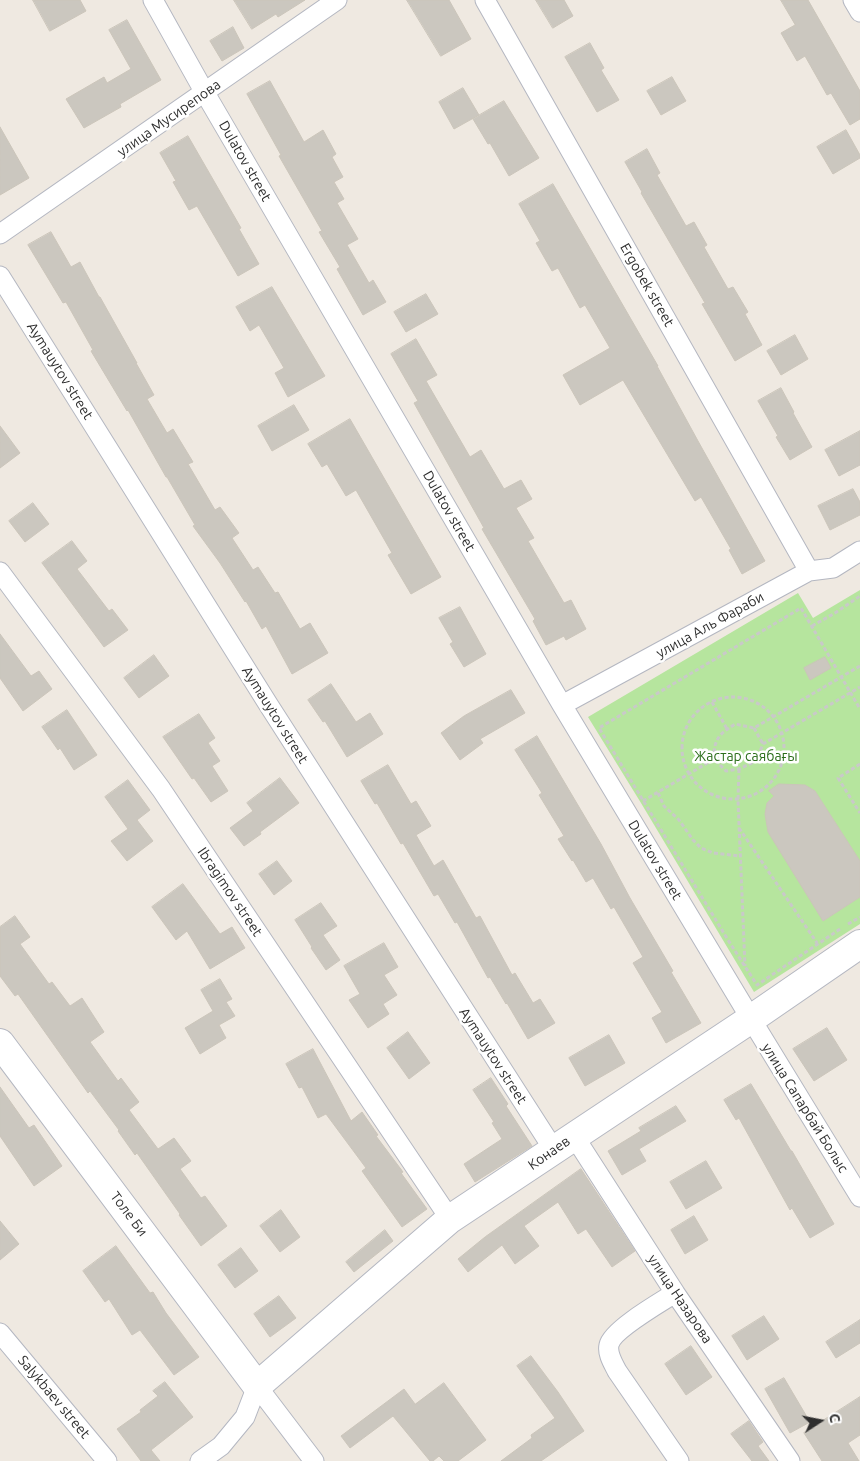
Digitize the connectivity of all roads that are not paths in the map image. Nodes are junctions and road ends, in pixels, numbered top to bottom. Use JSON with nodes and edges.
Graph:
{"nodes":[{"id":1,"x":153,"y":0,"type":"edge"},
{"id":2,"x":337,"y":0,"type":"edge"},
{"id":3,"x":485,"y":0,"type":"edge"},
{"id":4,"x":853,"y":0,"type":"edge"},
{"id":5,"x":860,"y":12,"type":"edge"},
{"id":6,"x":205,"y":92,"type":"junction"},
{"id":7,"x":0,"y":234,"type":"edge"},
{"id":8,"x":0,"y":276,"type":"edge"},
{"id":9,"x":860,"y":552,"type":"edge"},
{"id":10,"x":809,"y":571,"type":"junction"},
{"id":11,"x":0,"y":572,"type":"edge"},
{"id":12,"x":562,"y":705,"type":"junction"},
{"id":13,"x":858,"y":951,"type":"edge"},
{"id":14,"x":751,"y":1019,"type":"junction"},
{"id":15,"x":0,"y":1043,"type":"edge"},
{"id":16,"x":564,"y":1143,"type":"junction"},
{"id":17,"x":860,"y":1197,"type":"edge"},
{"id":18,"x":450,"y":1219,"type":"junction"},
{"id":19,"x":675,"y":1293,"type":"junction"},
{"id":20,"x":0,"y":1333,"type":"edge"},
{"id":21,"x":257,"y":1386,"type":"junction"},
{"id":22,"x":107,"y":1461,"type":"edge"},
{"id":23,"x":200,"y":1461,"type":"edge"},
{"id":24,"x":314,"y":1461,"type":"edge"},
{"id":25,"x":679,"y":1461,"type":"edge"},
{"id":26,"x":790,"y":1461,"type":"edge"}],
"edges":[{"from":1,"to":6,"type":"street","name":"Dulatov street"},
{"from":2,"to":6,"type":"street","name":"улица Мусирепова"},
{"from":3,"to":10,"type":"street","name":"Ergobek street"},
{"from":4,"to":5,"type":"street"},
{"from":6,"to":7,"type":"street","name":"улица Мусирепова"},
{"from":6,"to":12,"type":"street","name":"Dulatov street"},
{"from":8,"to":16,"type":"street","name":"Aymauytov street"},
{"from":9,"to":10,"type":"street","name":"улица Аль Фараби"},
{"from":10,"to":12,"type":"street","name":"улица Аль Фараби"},
{"from":11,"to":18,"type":"street","name":"Ibragimov street"},
{"from":12,"to":14,"type":"street","name":"Dulatov street"},
{"from":13,"to":14,"type":"main road","name":"Конаев"},
{"from":14,"to":16,"type":"main road","name":"Конаев"},
{"from":14,"to":17,"type":"street","name":"улица Cапарбай Болыс"},
{"from":15,"to":21,"type":"main road","name":"Толе Би"},
{"from":16,"to":18,"type":"main road","name":"Конаев"},
{"from":16,"to":19,"type":"street","name":"улица Назарова"},
{"from":18,"to":21,"type":"main road","name":"Конаев"},
{"from":19,"to":25,"type":"street"},
{"from":19,"to":26,"type":"street","name":"улица Назарова"},
{"from":20,"to":22,"type":"street","name":"Salykbaev street"},
{"from":21,"to":23,"type":"street"},
{"from":21,"to":24,"type":"street"}]}
